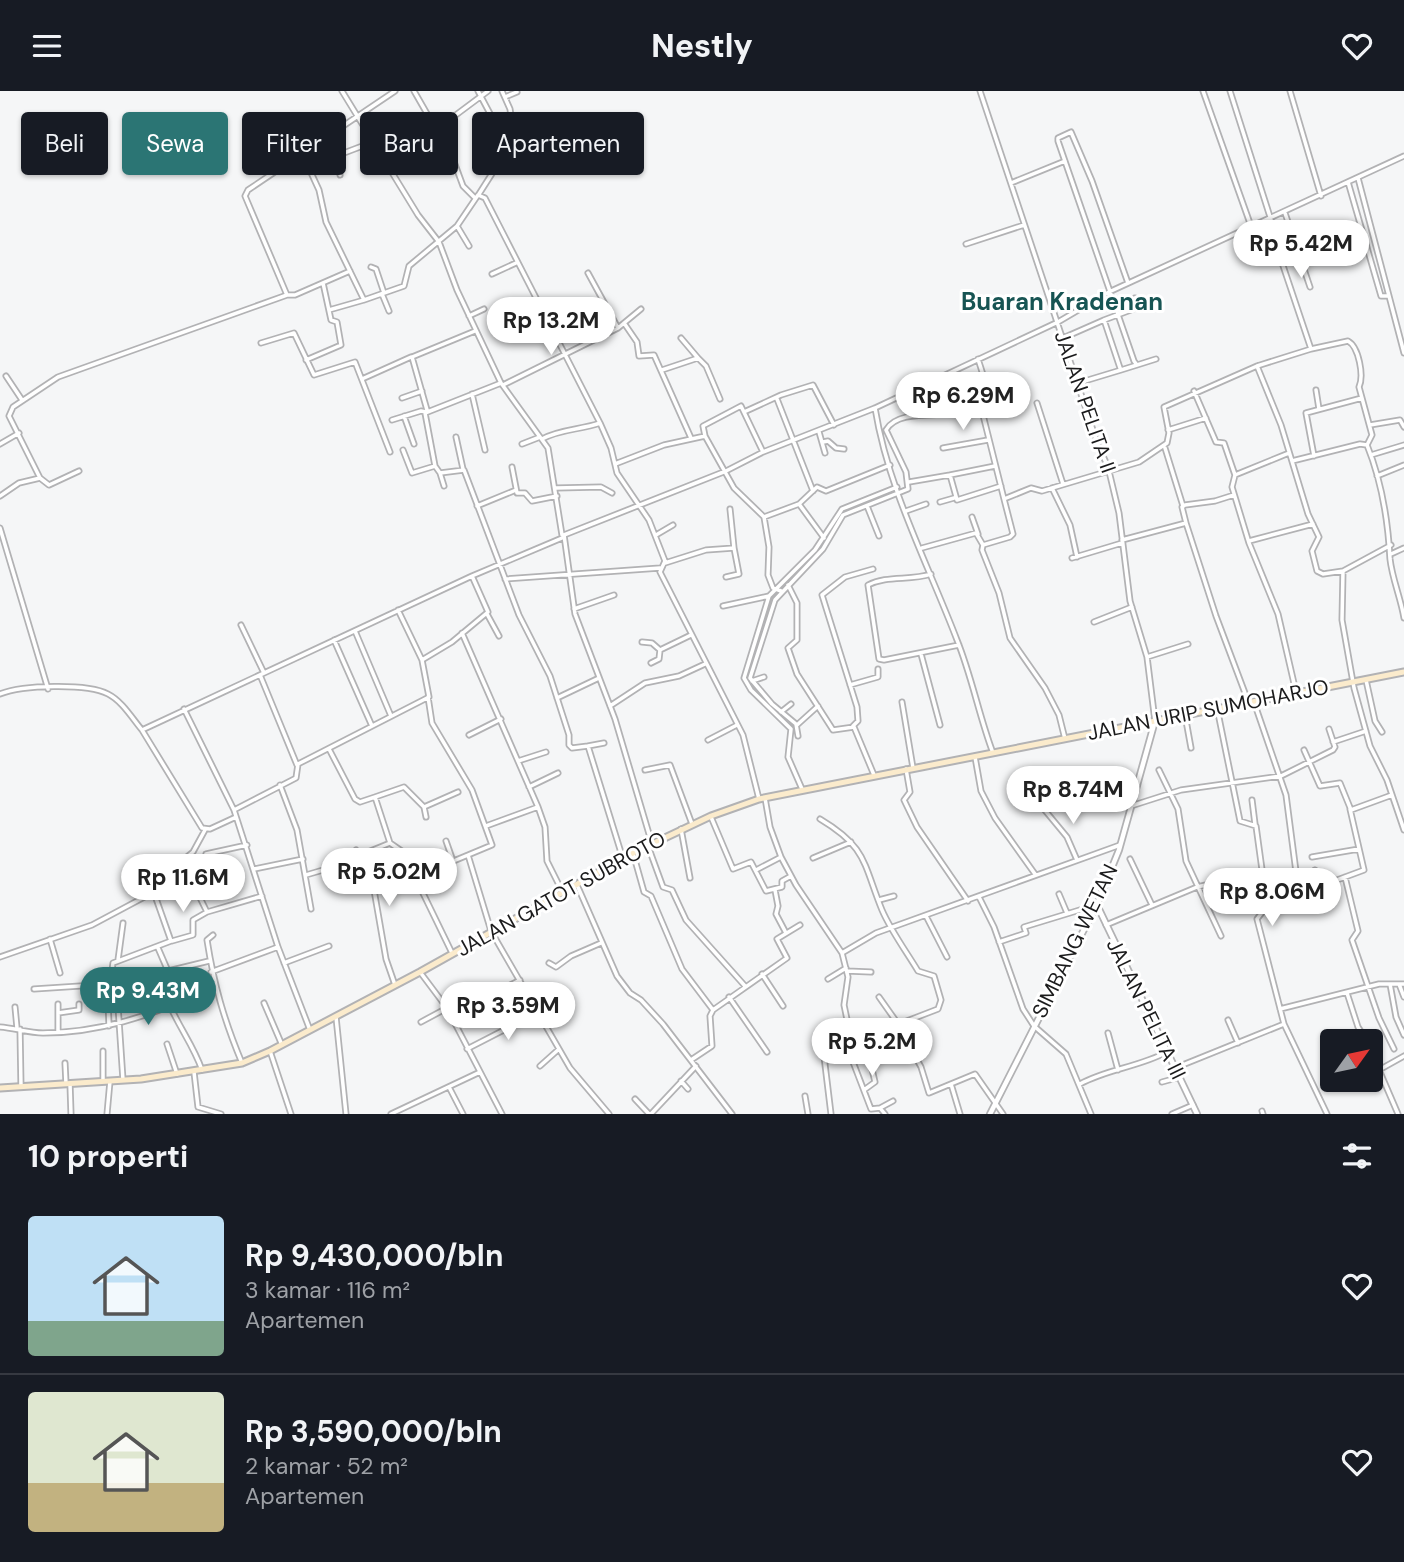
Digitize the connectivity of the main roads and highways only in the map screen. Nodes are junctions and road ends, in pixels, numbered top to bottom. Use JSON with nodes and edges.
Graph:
{"nodes":[{"id":1,"x":1404,"y":672,"type":"edge"},
{"id":2,"x":762,"y":798,"type":"joint"},
{"id":3,"x":0,"y":1088,"type":"edge"}],
"edges":[{"from":1,"to":2,"type":"main road","name":"JALAN URIP SUMOHARJO"},
{"from":2,"to":3,"type":"main road","name":"JALAN GATOT SUBROTO"}]}
